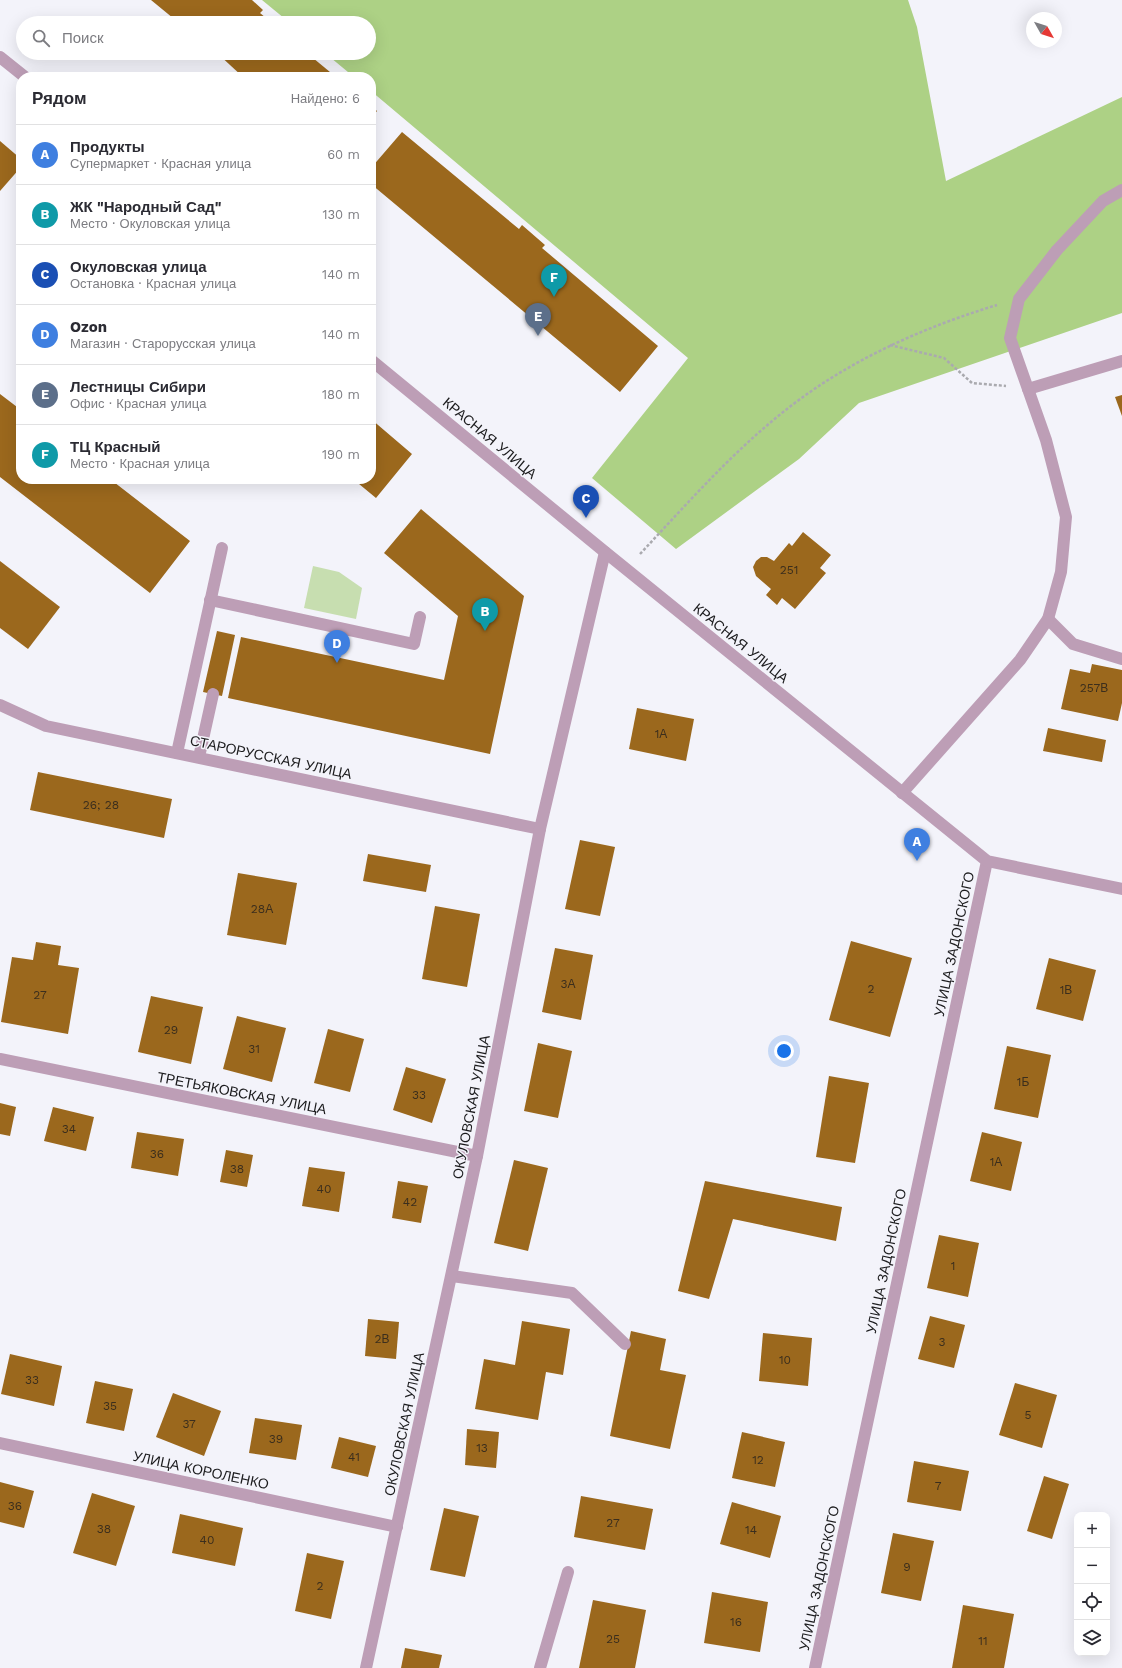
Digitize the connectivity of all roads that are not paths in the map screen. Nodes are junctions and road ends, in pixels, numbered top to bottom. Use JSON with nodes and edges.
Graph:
{"nodes":[{"id":1,"x":0,"y":56,"type":"edge"},
{"id":2,"x":19,"y":72,"type":"edge"},
{"id":3,"x":1122,"y":190,"type":"edge"},
{"id":4,"x":1122,"y":360,"type":"edge"},
{"id":5,"x":376,"y":364,"type":"edge"},
{"id":6,"x":1028,"y":389,"type":"junction"},
{"id":7,"x":222,"y":548,"type":"dead end"},
{"id":8,"x":605,"y":552,"type":"junction"},
{"id":9,"x":210,"y":600,"type":"junction"},
{"id":10,"x":420,"y":617,"type":"dead end"},
{"id":11,"x":1048,"y":619,"type":"junction"},
{"id":12,"x":1122,"y":659,"type":"edge"},
{"id":13,"x":213,"y":694,"type":"dead end"},
{"id":14,"x":0,"y":705,"type":"edge"},
{"id":15,"x":177,"y":753,"type":"junction"},
{"id":16,"x":199,"y":757,"type":"junction"},
{"id":17,"x":902,"y":793,"type":"junction"},
{"id":18,"x":540,"y":829,"type":"junction"},
{"id":19,"x":987,"y":861,"type":"junction"},
{"id":20,"x":1122,"y":889,"type":"edge"},
{"id":21,"x":0,"y":1059,"type":"edge"},
{"id":22,"x":477,"y":1156,"type":"junction"},
{"id":23,"x":452,"y":1276,"type":"junction"},
{"id":24,"x":625,"y":1344,"type":"dead end"},
{"id":25,"x":0,"y":1443,"type":"edge"},
{"id":26,"x":397,"y":1527,"type":"junction"},
{"id":27,"x":568,"y":1572,"type":"dead end"},
{"id":28,"x":366,"y":1668,"type":"edge"},
{"id":29,"x":540,"y":1668,"type":"edge"},
{"id":30,"x":815,"y":1668,"type":"edge"}],
"edges":[{"from":1,"to":2,"type":"street"},
{"from":3,"to":6,"type":"street"},
{"from":4,"to":6,"type":"street"},
{"from":5,"to":8,"type":"street","name":"КРАСНАЯ УЛИЦА"},
{"from":6,"to":11,"type":"street"},
{"from":7,"to":9,"type":"street"},
{"from":8,"to":17,"type":"street","name":"КРАСНАЯ УЛИЦА"},
{"from":8,"to":18,"type":"street","name":"ОКУЛОВСКАЯ УЛИЦА"},
{"from":9,"to":10,"type":"street"},
{"from":9,"to":15,"type":"street"},
{"from":11,"to":12,"type":"street"},
{"from":11,"to":17,"type":"street"},
{"from":13,"to":16,"type":"street"},
{"from":14,"to":15,"type":"street","name":"СТАРОРУССКАЯ УЛИЦА"},
{"from":15,"to":16,"type":"street","name":"СТАРОРУССКАЯ УЛИЦА"},
{"from":16,"to":18,"type":"street","name":"СТАРОРУССКАЯ УЛИЦА"},
{"from":17,"to":19,"type":"street","name":"КРАСНАЯ УЛИЦА"},
{"from":18,"to":22,"type":"street","name":"ОКУЛОВСКАЯ УЛИЦА"},
{"from":19,"to":20,"type":"street","name":"КРАСНАЯ УЛИЦА"},
{"from":19,"to":30,"type":"street","name":"УЛИЦА ЗАДОНСКОГО"},
{"from":21,"to":22,"type":"street","name":"ТРЕТЬЯКОВСКАЯ УЛИЦА"},
{"from":22,"to":23,"type":"street","name":"ОКУЛОВСКАЯ УЛИЦА"},
{"from":23,"to":24,"type":"street"},
{"from":23,"to":26,"type":"street","name":"ОКУЛОВСКАЯ УЛИЦА"},
{"from":25,"to":26,"type":"street","name":"УЛИЦА КОРОЛЕНКО"},
{"from":26,"to":28,"type":"street","name":"ОКУЛОВСКАЯ УЛИЦА"},
{"from":27,"to":29,"type":"street"}]}
